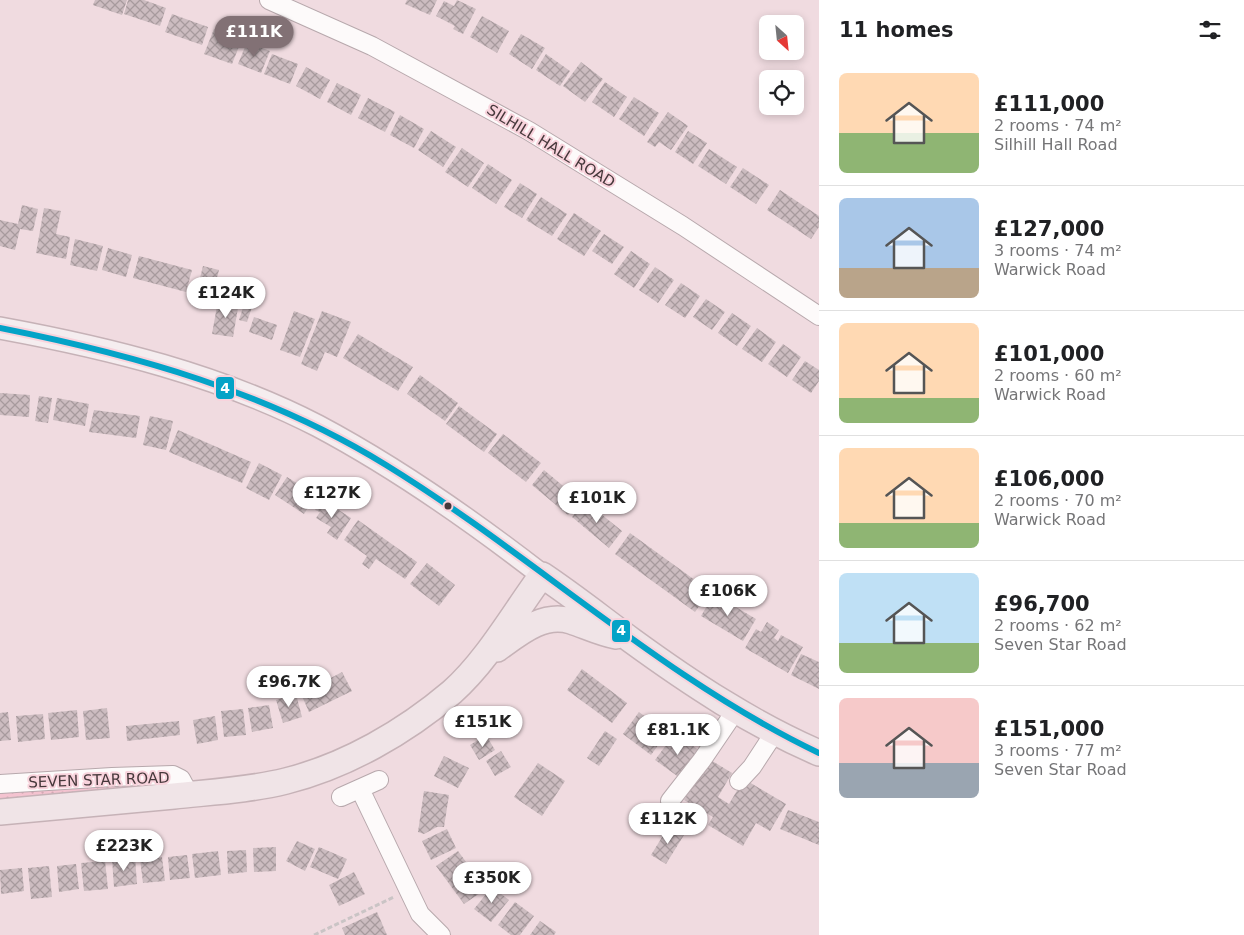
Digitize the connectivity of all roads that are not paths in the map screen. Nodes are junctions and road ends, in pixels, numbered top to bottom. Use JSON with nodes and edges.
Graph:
{"nodes":[{"id":1,"x":269,"y":0,"type":"edge"},
{"id":2,"x":819,"y":316,"type":"edge"},
{"id":3,"x":0,"y":328,"type":"edge"},
{"id":4,"x":542,"y":575,"type":"junction"},
{"id":5,"x":630,"y":639,"type":"junction"},
{"id":6,"x":482,"y":660,"type":"junction"},
{"id":7,"x":736,"y":710,"type":"junction"},
{"id":8,"x":775,"y":732,"type":"junction"},
{"id":9,"x":819,"y":754,"type":"edge"},
{"id":10,"x":379,"y":780,"type":"dead end"},
{"id":11,"x":739,"y":781,"type":"dead end"},
{"id":12,"x":0,"y":784,"type":"edge"},
{"id":13,"x":360,"y":789,"type":"junction"},
{"id":14,"x":189,"y":794,"type":"junction"},
{"id":15,"x":341,"y":797,"type":"dead end"},
{"id":16,"x":670,"y":801,"type":"dead end"},
{"id":17,"x":0,"y":812,"type":"edge"},
{"id":18,"x":441,"y":935,"type":"edge"}],
"edges":[{"from":1,"to":2,"type":"street","name":"SILHILL HALL ROAD"},
{"from":3,"to":4,"type":"main road"},
{"from":4,"to":5,"type":"highway"},
{"from":4,"to":6,"type":"highway","name":"SEVEN STAR ROAD"},
{"from":5,"to":6,"type":"highway","name":"SEVEN STAR ROAD"},
{"from":5,"to":7,"type":"highway"},
{"from":6,"to":14,"type":"highway","name":"SEVEN STAR ROAD"},
{"from":7,"to":8,"type":"highway"},
{"from":7,"to":16,"type":"street"},
{"from":8,"to":9,"type":"highway"},
{"from":8,"to":11,"type":"street"},
{"from":10,"to":13,"type":"street"},
{"from":12,"to":14,"type":"street","name":"SEVEN STAR ROAD"},
{"from":13,"to":15,"type":"street"},
{"from":13,"to":18,"type":"street"},
{"from":14,"to":17,"type":"highway","name":"SEVEN STAR ROAD"}]}
